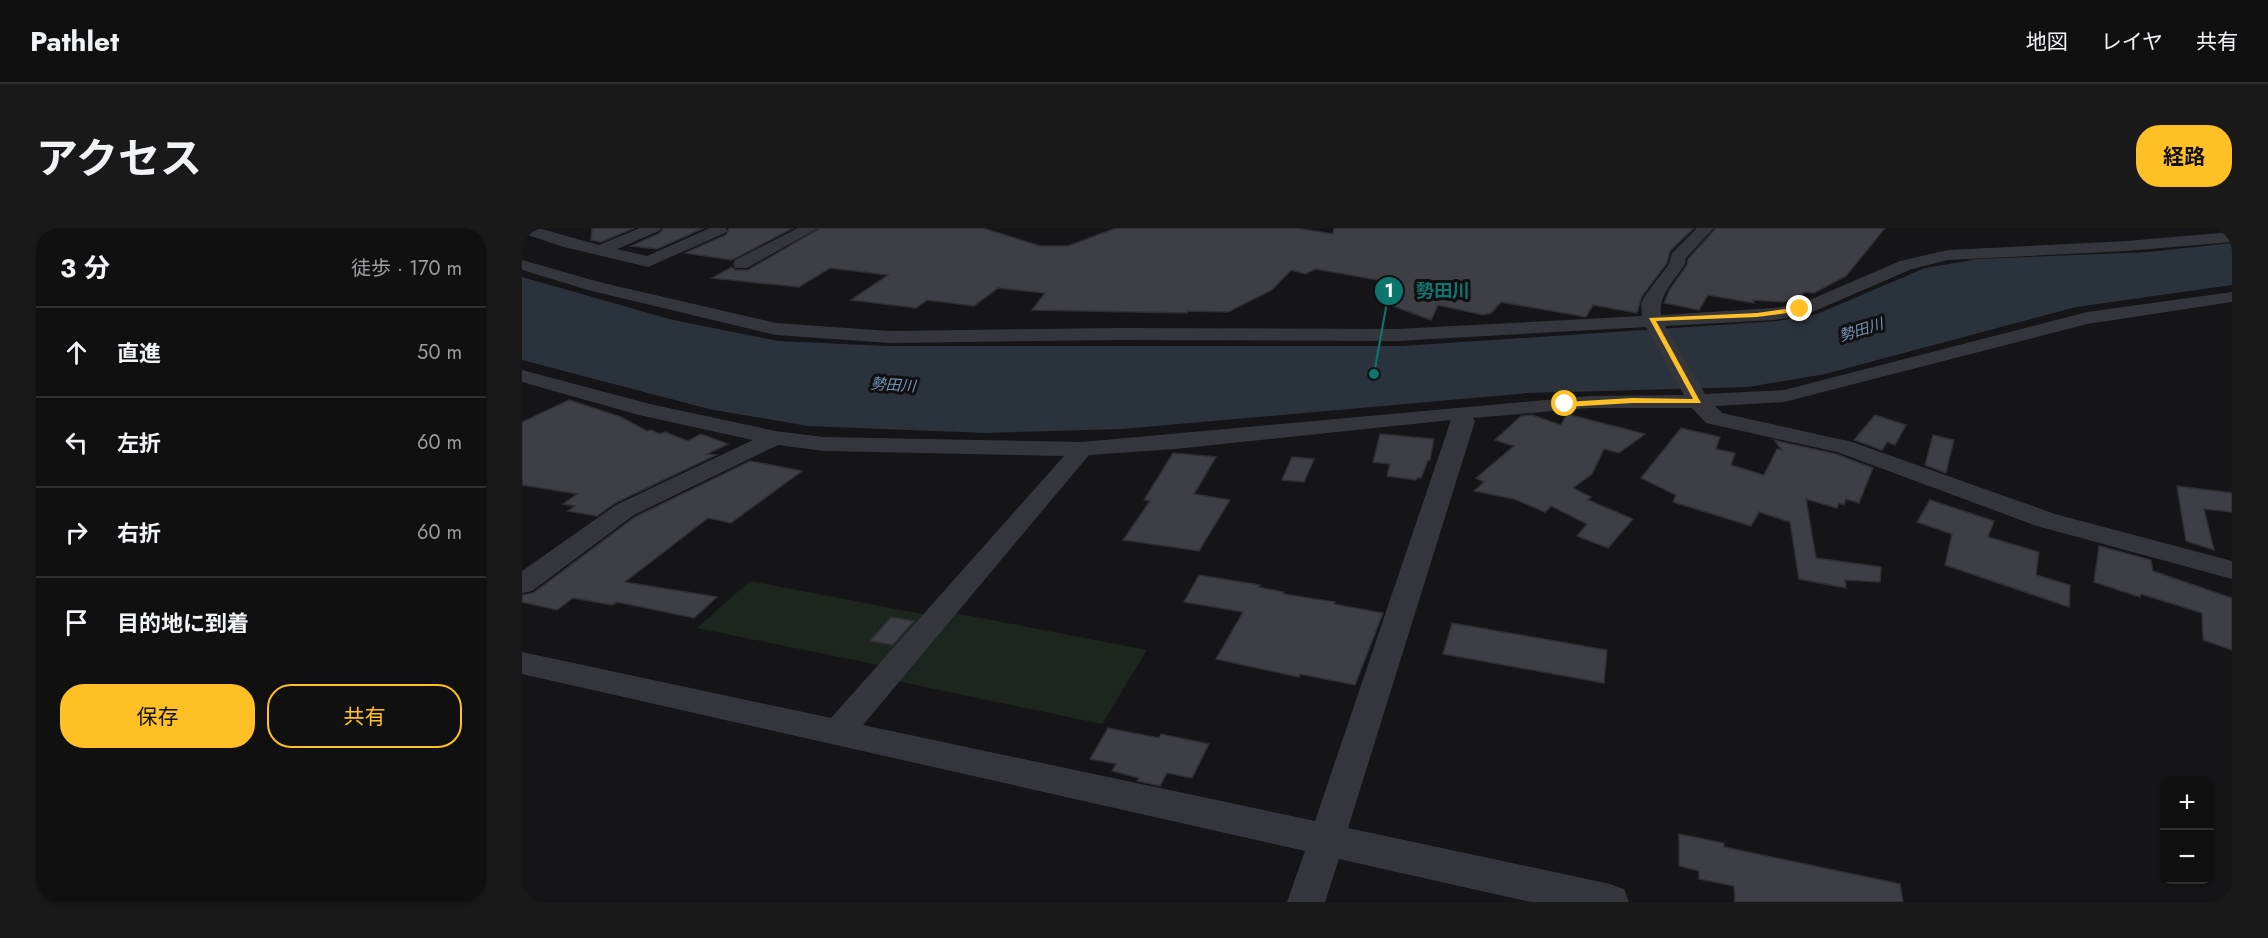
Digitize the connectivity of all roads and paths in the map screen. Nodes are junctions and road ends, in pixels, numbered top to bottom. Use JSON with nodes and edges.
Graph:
{"nodes":[{"id":1,"x":524,"y":228,"type":"edge"},
{"id":2,"x":653,"y":228,"type":"edge"},
{"id":3,"x":810,"y":228,"type":"edge"},
{"id":4,"x":1706,"y":228,"type":"edge"},
{"id":5,"x":719,"y":230,"type":"dead end"},
{"id":6,"x":2232,"y":237,"type":"edge"},
{"id":7,"x":604,"y":249,"type":"junction"},
{"id":8,"x":741,"y":264,"type":"dead end"},
{"id":9,"x":522,"y":265,"type":"edge"},
{"id":10,"x":2232,"y":297,"type":"edge"},
{"id":11,"x":1652,"y":320,"type":"junction"},
{"id":12,"x":522,"y":376,"type":"edge"},
{"id":13,"x":1698,"y":400,"type":"junction"},
{"id":14,"x":1458,"y":412,"type":"junction"},
{"id":15,"x":775,"y":438,"type":"junction"},
{"id":16,"x":1082,"y":448,"type":"junction"},
{"id":17,"x":2232,"y":570,"type":"edge"},
{"id":18,"x":522,"y":584,"type":"edge"},
{"id":19,"x":522,"y":663,"type":"edge"},
{"id":20,"x":838,"y":732,"type":"junction"},
{"id":21,"x":1328,"y":839,"type":"junction"},
{"id":22,"x":1306,"y":902,"type":"edge"},
{"id":23,"x":1610,"y":902,"type":"edge"}],
"edges":[{"from":1,"to":7,"type":"street"},
{"from":2,"to":7,"type":"street"},
{"from":3,"to":8,"type":"street"},
{"from":4,"to":11,"type":"street"},
{"from":5,"to":7,"type":"street"},
{"from":6,"to":11,"type":"street"},
{"from":9,"to":11,"type":"street"},
{"from":10,"to":13,"type":"street"},
{"from":11,"to":13,"type":"street"},
{"from":12,"to":15,"type":"street"},
{"from":13,"to":14,"type":"street"},
{"from":13,"to":17,"type":"street"},
{"from":14,"to":16,"type":"street"},
{"from":14,"to":21,"type":"street"},
{"from":15,"to":16,"type":"street"},
{"from":15,"to":18,"type":"street"},
{"from":16,"to":20,"type":"street"},
{"from":19,"to":20,"type":"street"},
{"from":20,"to":21,"type":"street"},
{"from":21,"to":22,"type":"street"},
{"from":21,"to":23,"type":"street"}]}
